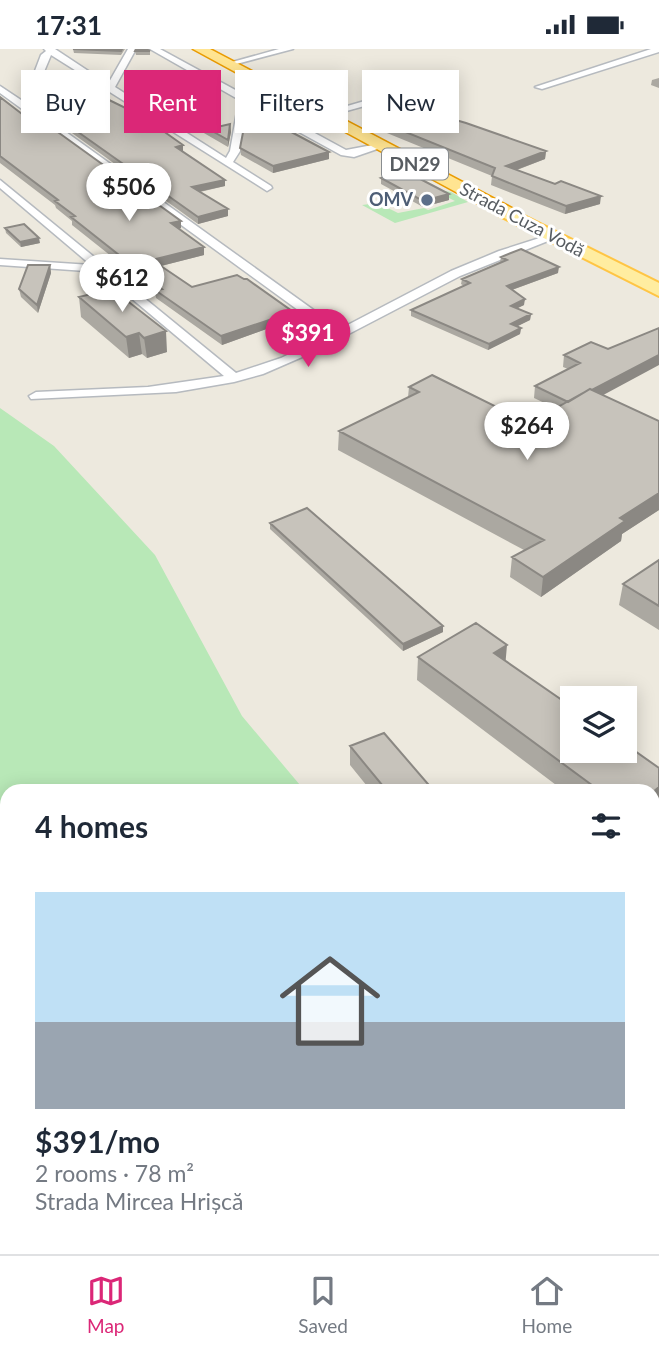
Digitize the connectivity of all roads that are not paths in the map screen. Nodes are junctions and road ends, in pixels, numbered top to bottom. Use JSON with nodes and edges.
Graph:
{"nodes":[{"id":1,"x":132,"y":49,"type":"edge"},
{"id":2,"x":154,"y":49,"type":"edge"},
{"id":3,"x":200,"y":49,"type":"edge"},
{"id":4,"x":289,"y":49,"type":"edge"},
{"id":5,"x":659,"y":49,"type":"edge"},
{"id":6,"x":50,"y":50,"type":"edge"},
{"id":7,"x":229,"y":64,"type":"junction"},
{"id":8,"x":39,"y":70,"type":"edge"},
{"id":9,"x":82,"y":70,"type":"edge"},
{"id":10,"x":241,"y":70,"type":"edge"},
{"id":11,"x":539,"y":87,"type":"dead end"},
{"id":12,"x":110,"y":88,"type":"joint"},
{"id":13,"x":0,"y":89,"type":"edge"},
{"id":14,"x":235,"y":94,"type":"edge"},
{"id":15,"x":21,"y":104,"type":"edge"},
{"id":16,"x":348,"y":127,"type":"edge"},
{"id":17,"x":61,"y":133,"type":"edge"},
{"id":18,"x":238,"y":133,"type":"edge"},
{"id":19,"x":307,"y":133,"type":"edge"},
{"id":20,"x":380,"y":145,"type":"junction"},
{"id":21,"x":228,"y":162,"type":"junction"},
{"id":22,"x":0,"y":183,"type":"edge"},
{"id":23,"x":267,"y":188,"type":"dead end"},
{"id":24,"x":506,"y":212,"type":"joint"},
{"id":25,"x":553,"y":237,"type":"junction"},
{"id":26,"x":0,"y":262,"type":"edge"},
{"id":27,"x":102,"y":269,"type":"junction"},
{"id":28,"x":659,"y":290,"type":"edge"},
{"id":29,"x":340,"y":334,"type":"junction"},
{"id":30,"x":233,"y":378,"type":"junction"},
{"id":31,"x":36,"y":396,"type":"dead end"}],
"edges":[{"from":1,"to":12,"type":"street"},
{"from":2,"to":14,"type":"street"},
{"from":3,"to":7,"type":"highway","name":"Strada Cuza Vodă","number":"DN29"},
{"from":4,"to":7,"type":"street"},
{"from":5,"to":11,"type":"street"},
{"from":6,"to":8,"type":"street"},
{"from":6,"to":9,"type":"street"},
{"from":7,"to":10,"type":"highway","name":"Strada Cuza Vodă","number":"DN29"},
{"from":12,"to":21,"type":"street"},
{"from":13,"to":15,"type":"street"},
{"from":16,"to":20,"type":"highway","name":"Strada Cuza Vodă","number":"DN29"},
{"from":17,"to":29,"type":"street"},
{"from":18,"to":21,"type":"street"},
{"from":19,"to":20,"type":"street"},
{"from":20,"to":24,"type":"highway","name":"Strada Cuza Vodă","number":"DN29"},
{"from":21,"to":23,"type":"street"},
{"from":22,"to":27,"type":"street"},
{"from":24,"to":25,"type":"main road","name":"Strada Cuza Vodă","number":"DN29"},
{"from":25,"to":28,"type":"main road","name":"Strada Cuza Vodă","number":"DN29"},
{"from":25,"to":29,"type":"street"},
{"from":26,"to":27,"type":"street"},
{"from":27,"to":30,"type":"street"},
{"from":29,"to":30,"type":"street"},
{"from":30,"to":31,"type":"street"}]}
